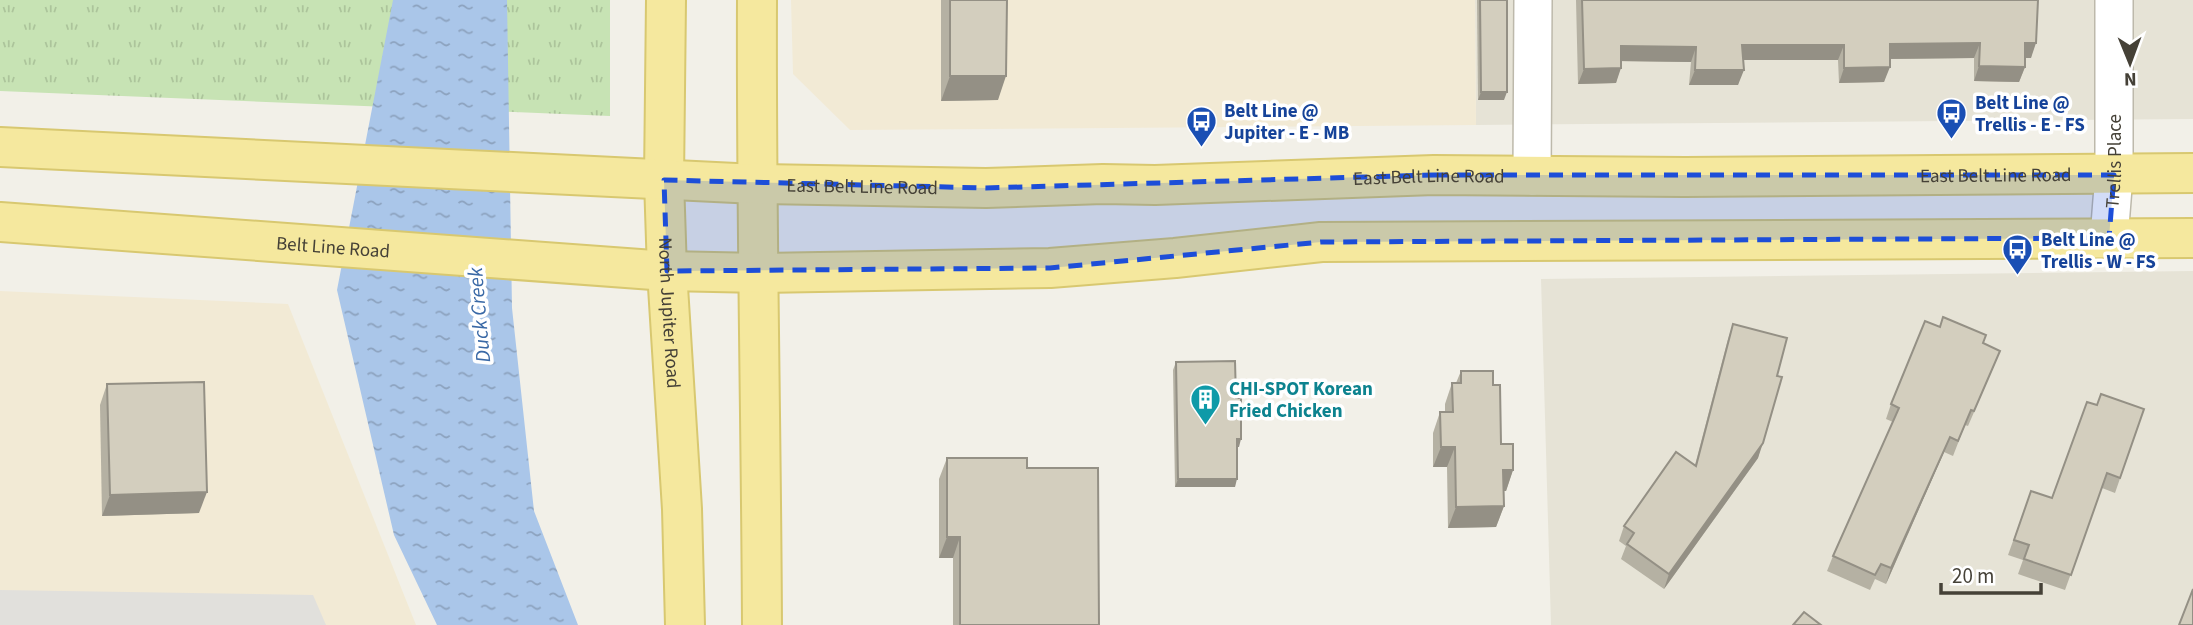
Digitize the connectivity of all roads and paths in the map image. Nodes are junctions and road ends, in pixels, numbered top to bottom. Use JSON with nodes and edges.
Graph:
{"nodes":[{"id":1,"x":666,"y":0,"type":"edge"},
{"id":2,"x":757,"y":0,"type":"edge"},
{"id":3,"x":1533,"y":0,"type":"edge"},
{"id":4,"x":2114,"y":0,"type":"edge"},
{"id":5,"x":0,"y":147,"type":"edge"},
{"id":6,"x":2193,"y":173,"type":"edge"},
{"id":7,"x":2114,"y":175,"type":"junction"},
{"id":8,"x":1532,"y":176,"type":"junction"},
{"id":9,"x":664,"y":180,"type":"junction"},
{"id":10,"x":756,"y":184,"type":"junction"},
{"id":11,"x":0,"y":222,"type":"edge"},
{"id":12,"x":2109,"y":238,"type":"junction"},
{"id":13,"x":2193,"y":238,"type":"edge"},
{"id":14,"x":667,"y":271,"type":"junction"},
{"id":15,"x":760,"y":273,"type":"junction"},
{"id":16,"x":685,"y":625,"type":"edge"},
{"id":17,"x":762,"y":625,"type":"edge"}],
"edges":[{"from":1,"to":9,"type":"main road","name":"North Jupiter Road"},
{"from":2,"to":10,"type":"main road"},
{"from":3,"to":8,"type":"street"},
{"from":4,"to":7,"type":"street","name":"Trellis Place"},
{"from":5,"to":9,"type":"main road"},
{"from":6,"to":7,"type":"main road","name":"East Belt Line Road"},
{"from":7,"to":8,"type":"main road","name":"East Belt Line Road"},
{"from":7,"to":12,"type":"street","name":"Trellis Place"},
{"from":8,"to":10,"type":"main road","name":"East Belt Line Road"},
{"from":9,"to":10,"type":"main road","name":"East Belt Line Road"},
{"from":9,"to":14,"type":"main road","name":"North Jupiter Road"},
{"from":10,"to":15,"type":"main road"},
{"from":11,"to":14,"type":"main road","name":"Belt Line Road"},
{"from":12,"to":13,"type":"main road"},
{"from":12,"to":15,"type":"main road"},
{"from":14,"to":15,"type":"main road"},
{"from":14,"to":16,"type":"main road","name":"North Jupiter Road"},
{"from":15,"to":17,"type":"main road"}]}
